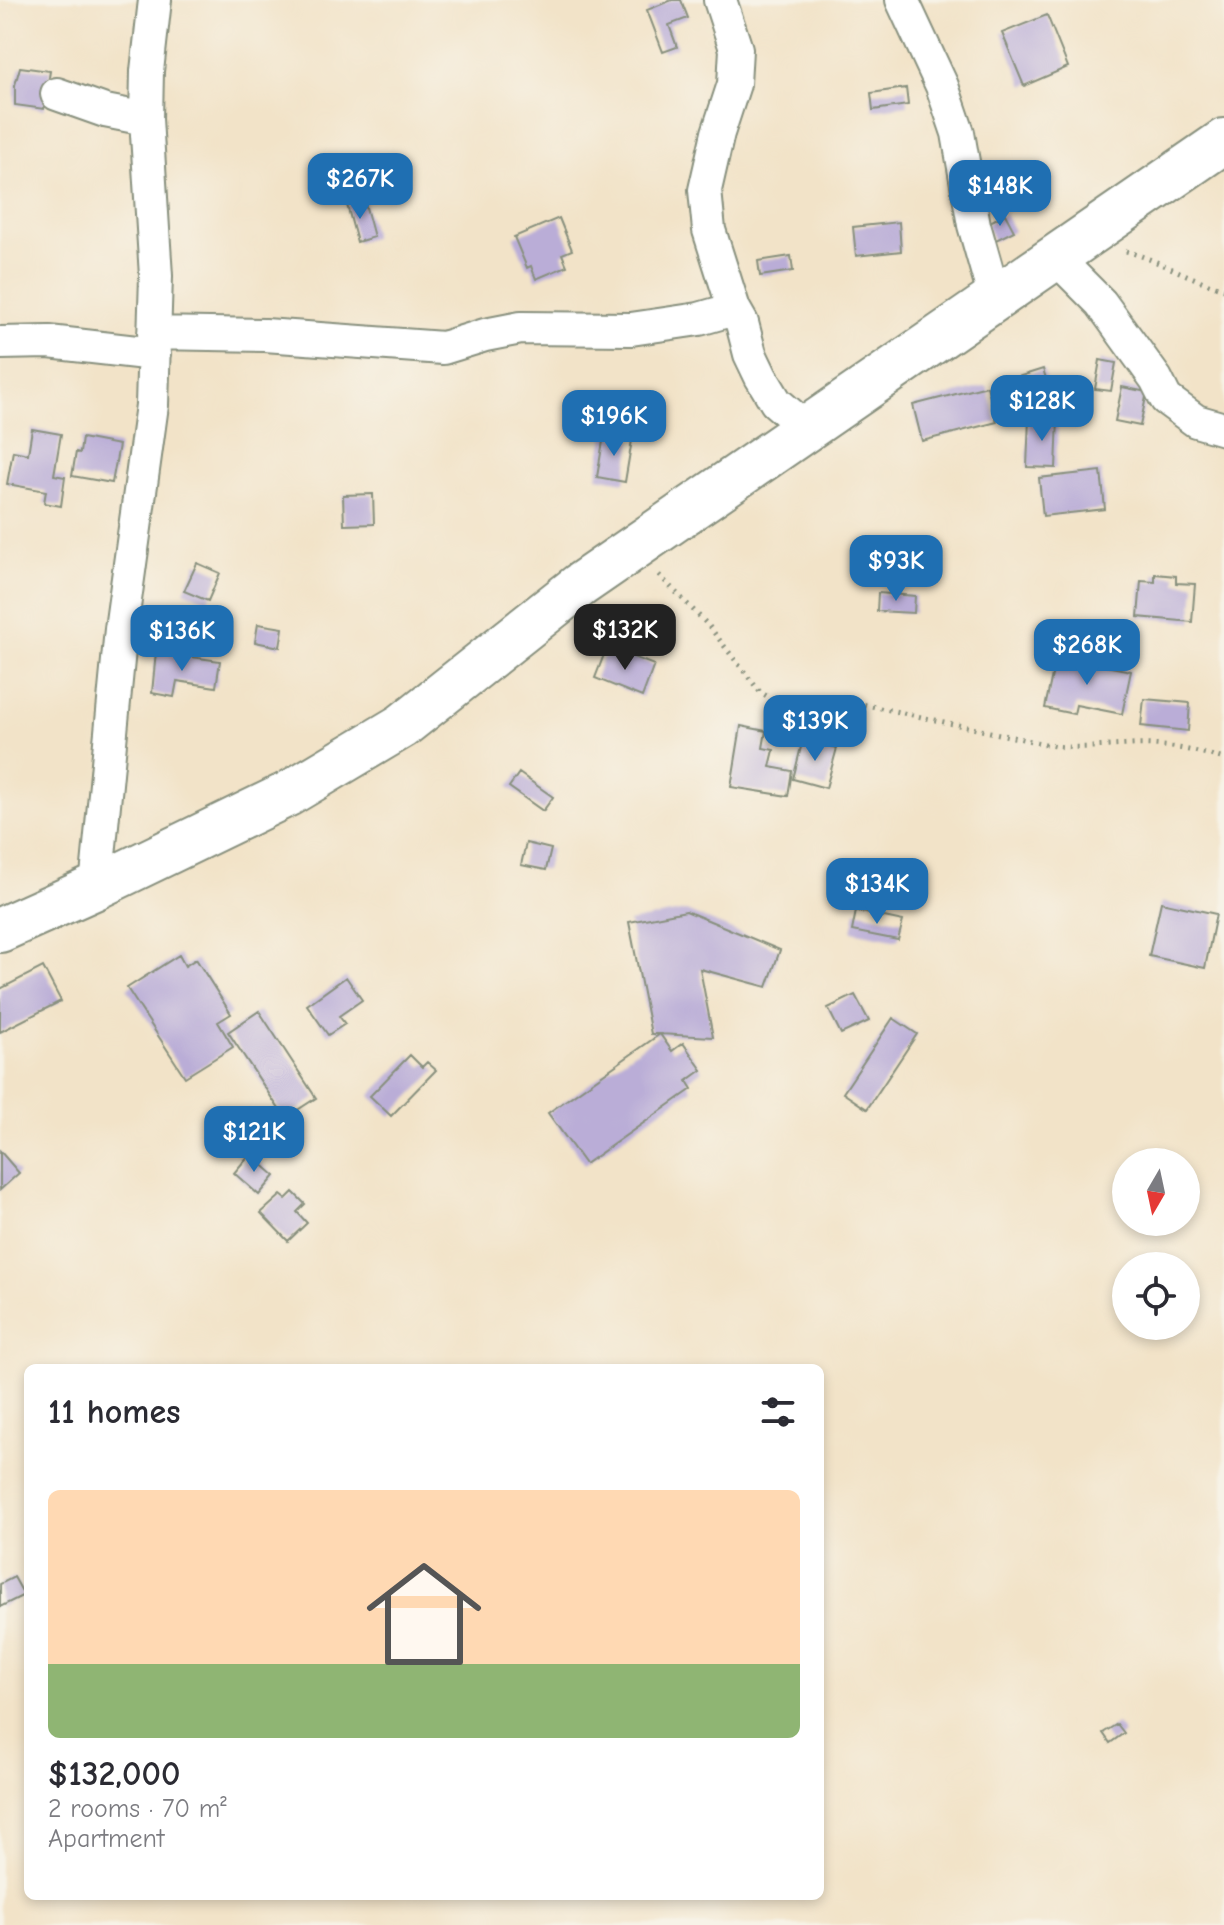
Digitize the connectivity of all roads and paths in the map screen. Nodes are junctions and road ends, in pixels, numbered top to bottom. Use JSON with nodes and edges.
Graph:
{"nodes":[{"id":1,"x":155,"y":0,"type":"edge"},
{"id":2,"x":720,"y":0,"type":"edge"},
{"id":3,"x":902,"y":0,"type":"edge"},
{"id":4,"x":57,"y":94,"type":"dead end"},
{"id":5,"x":146,"y":119,"type":"junction"},
{"id":6,"x":1224,"y":141,"type":"edge"},
{"id":7,"x":1064,"y":250,"type":"junction"},
{"id":8,"x":1224,"y":289,"type":"edge"},
{"id":9,"x":995,"y":299,"type":"junction"},
{"id":10,"x":734,"y":309,"type":"junction"},
{"id":11,"x":0,"y":343,"type":"edge"},
{"id":12,"x":154,"y":343,"type":"junction"},
{"id":13,"x":807,"y":429,"type":"junction"},
{"id":14,"x":1224,"y":429,"type":"edge"},
{"id":15,"x":633,"y":548,"type":"junction"},
{"id":16,"x":1224,"y":759,"type":"edge"},
{"id":17,"x":96,"y":887,"type":"junction"},
{"id":18,"x":0,"y":930,"type":"edge"}],
"edges":[{"from":1,"to":5,"type":"street"},
{"from":2,"to":10,"type":"street"},
{"from":3,"to":9,"type":"street"},
{"from":4,"to":5,"type":"street"},
{"from":5,"to":12,"type":"street"},
{"from":6,"to":7,"type":"street"},
{"from":7,"to":8,"type":"path"},
{"from":7,"to":9,"type":"street"},
{"from":7,"to":14,"type":"street"},
{"from":9,"to":13,"type":"street"},
{"from":10,"to":12,"type":"street"},
{"from":10,"to":13,"type":"street"},
{"from":11,"to":12,"type":"street"},
{"from":12,"to":17,"type":"street"},
{"from":13,"to":15,"type":"street"},
{"from":15,"to":16,"type":"path"},
{"from":15,"to":17,"type":"street"},
{"from":17,"to":18,"type":"street"}]}
